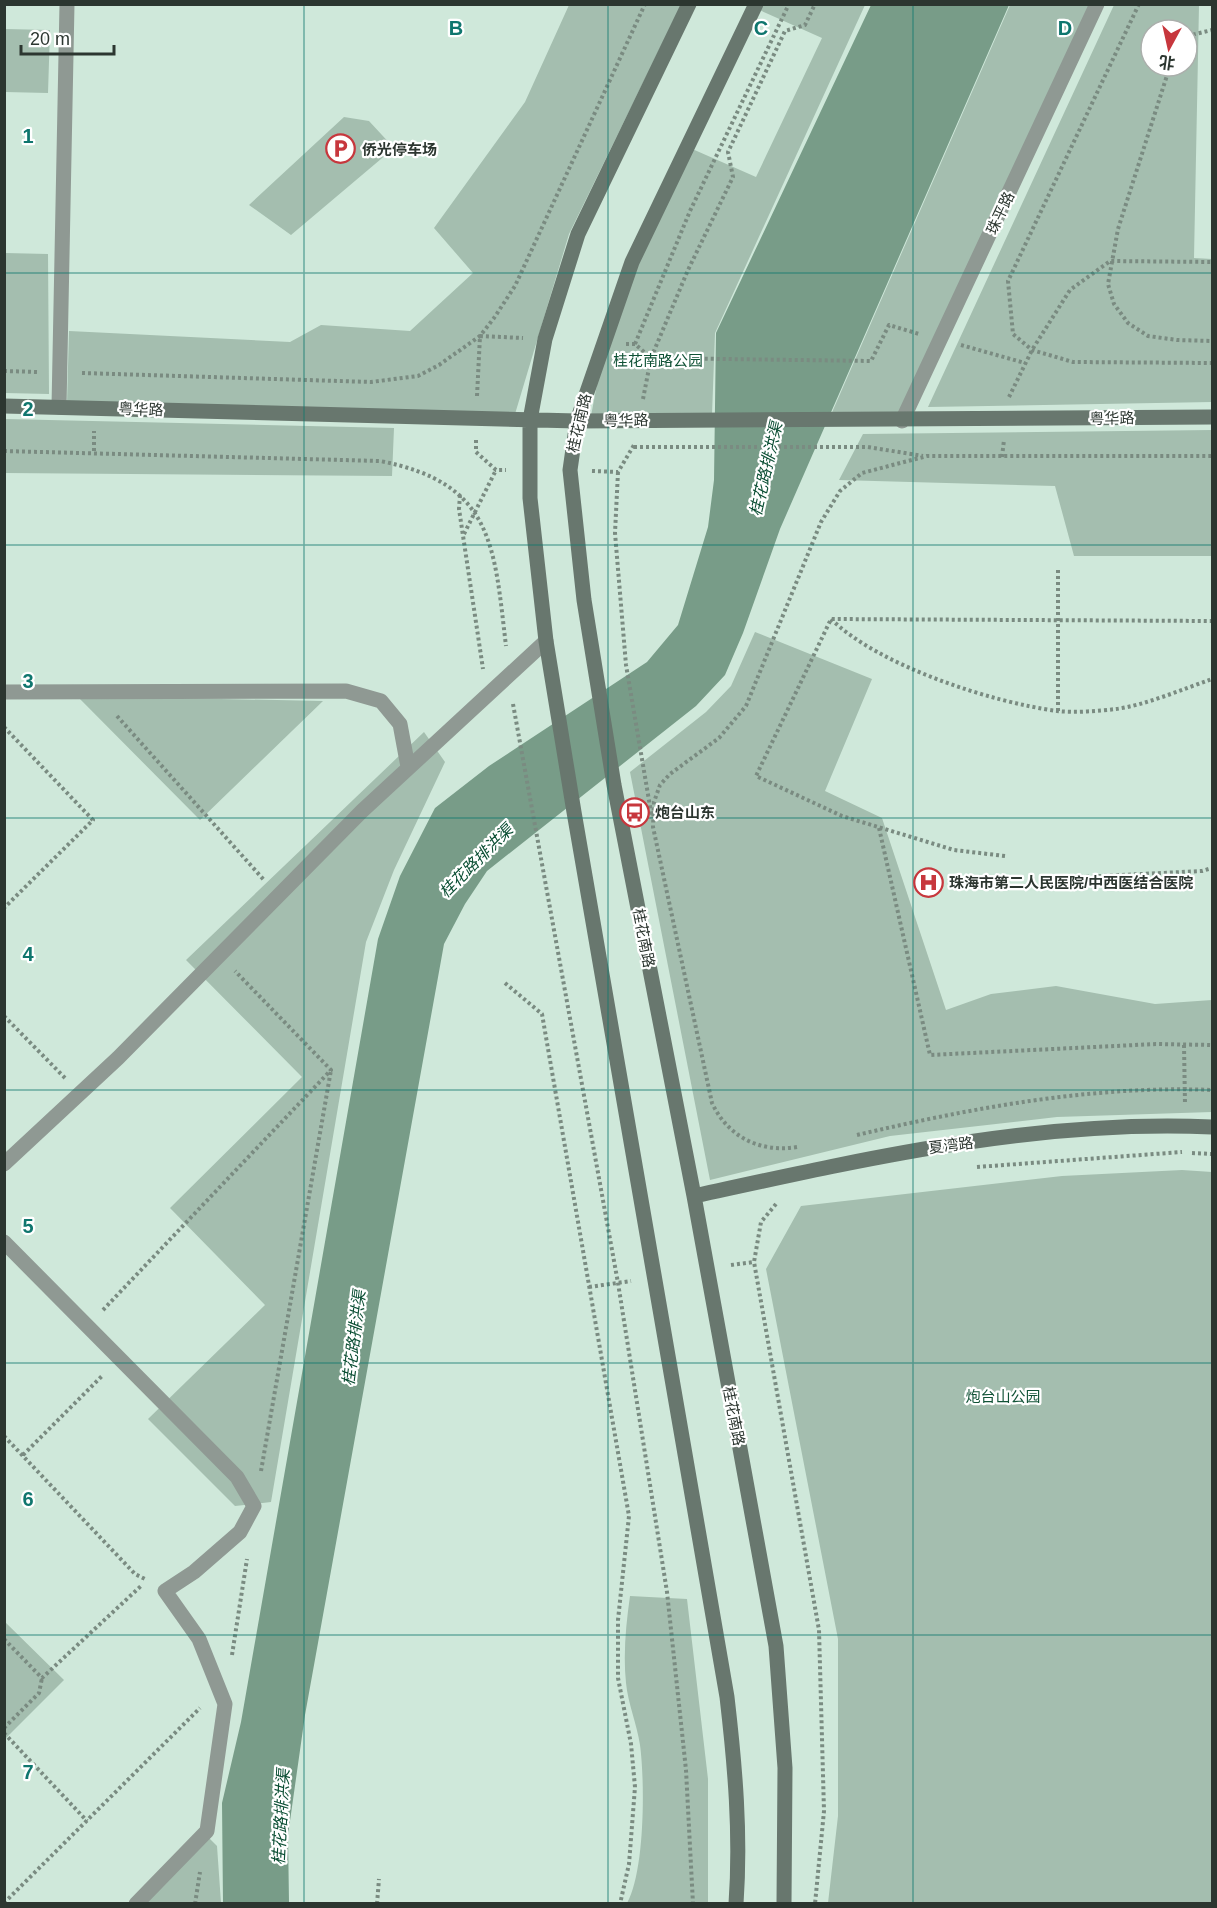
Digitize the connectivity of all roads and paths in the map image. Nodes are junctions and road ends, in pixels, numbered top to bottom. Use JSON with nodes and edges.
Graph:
{"nodes":[{"id":1,"x":67,"y":4,"type":"edge"},
{"id":2,"x":645,"y":4,"type":"edge"},
{"id":3,"x":689,"y":4,"type":"edge"},
{"id":4,"x":756,"y":4,"type":"edge"},
{"id":5,"x":789,"y":4,"type":"edge"},
{"id":6,"x":815,"y":4,"type":"edge"},
{"id":7,"x":1097,"y":4,"type":"edge"},
{"id":8,"x":1139,"y":4,"type":"edge"},
{"id":9,"x":1166,"y":78,"type":"edge"},
{"id":10,"x":1110,"y":261,"type":"junction"},
{"id":11,"x":1212,"y":262,"type":"edge"},
{"id":12,"x":1212,"y":340,"type":"edge"},
{"id":13,"x":635,"y":344,"type":"dead end"},
{"id":14,"x":1032,"y":350,"type":"junction"},
{"id":15,"x":651,"y":358,"type":"junction"},
{"id":16,"x":871,"y":361,"type":"dead end"},
{"id":17,"x":1212,"y":363,"type":"edge"},
{"id":18,"x":4,"y":371,"type":"edge"},
{"id":19,"x":61,"y":372,"type":"junction"},
{"id":20,"x":4,"y":406,"type":"edge"},
{"id":21,"x":60,"y":407,"type":"junction"},
{"id":22,"x":1212,"y":417,"type":"edge"},
{"id":23,"x":1006,"y":419,"type":"junction"},
{"id":24,"x":530,"y":420,"type":"junction"},
{"id":25,"x":639,"y":420,"type":"junction"},
{"id":26,"x":578,"y":421,"type":"junction"},
{"id":27,"x":902,"y":421,"type":"junction"},
{"id":28,"x":4,"y":451,"type":"edge"},
{"id":29,"x":927,"y":456,"type":"junction"},
{"id":30,"x":1212,"y":456,"type":"edge"},
{"id":31,"x":1002,"y":457,"type":"junction"},
{"id":32,"x":496,"y":470,"type":"dead end"},
{"id":33,"x":618,"y":472,"type":"dead end"},
{"id":34,"x":460,"y":494,"type":"junction"},
{"id":35,"x":475,"y":513,"type":"junction"},
{"id":36,"x":463,"y":535,"type":"junction"},
{"id":37,"x":1058,"y":567,"type":"dead end"},
{"id":38,"x":831,"y":619,"type":"junction"},
{"id":39,"x":1058,"y":621,"type":"junction"},
{"id":40,"x":1212,"y":621,"type":"edge"},
{"id":41,"x":546,"y":640,"type":"junction"},
{"id":42,"x":509,"y":672,"type":"junction"},
{"id":43,"x":1212,"y":679,"type":"edge"},
{"id":44,"x":95,"y":691,"type":"junction"},
{"id":45,"x":4,"y":692,"type":"edge"},
{"id":46,"x":487,"y":693,"type":"junction"},
{"id":47,"x":1058,"y":711,"type":"junction"},
{"id":48,"x":4,"y":727,"type":"edge"},
{"id":49,"x":408,"y":767,"type":"junction"},
{"id":50,"x":653,"y":827,"type":"junction"},
{"id":51,"x":878,"y":828,"type":"junction"},
{"id":52,"x":1005,"y":856,"type":"dead end"},
{"id":53,"x":1212,"y":868,"type":"edge"},
{"id":54,"x":1080,"y":877,"type":"dead end"},
{"id":55,"x":278,"y":896,"type":"junction"},
{"id":56,"x":4,"y":908,"type":"edge"},
{"id":57,"x":220,"y":955,"type":"junction"},
{"id":58,"x":505,"y":983,"type":"dead end"},
{"id":59,"x":4,"y":1016,"type":"edge"},
{"id":60,"x":1184,"y":1045,"type":"junction"},
{"id":61,"x":1212,"y":1045,"type":"edge"},
{"id":62,"x":331,"y":1070,"type":"junction"},
{"id":63,"x":1185,"y":1089,"type":"junction"},
{"id":64,"x":1212,"y":1090,"type":"edge"},
{"id":65,"x":80,"y":1093,"type":"junction"},
{"id":66,"x":1185,"y":1125,"type":"junction"},
{"id":67,"x":1212,"y":1127,"type":"edge"},
{"id":68,"x":846,"y":1138,"type":"dead end"},
{"id":69,"x":804,"y":1146,"type":"dead end"},
{"id":70,"x":1212,"y":1154,"type":"edge"},
{"id":71,"x":4,"y":1164,"type":"edge"},
{"id":72,"x":970,"y":1168,"type":"dead end"},
{"id":73,"x":694,"y":1196,"type":"junction"},
{"id":74,"x":778,"y":1202,"type":"dead end"},
{"id":75,"x":4,"y":1242,"type":"edge"},
{"id":76,"x":88,"y":1326,"type":"junction"},
{"id":77,"x":120,"y":1358,"type":"junction"},
{"id":78,"x":4,"y":1436,"type":"edge"},
{"id":79,"x":23,"y":1455,"type":"junction"},
{"id":80,"x":254,"y":1506,"type":"junction"},
{"id":81,"x":248,"y":1553,"type":"dead end"},
{"id":82,"x":147,"y":1581,"type":"junction"},
{"id":83,"x":165,"y":1591,"type":"junction"},
{"id":84,"x":4,"y":1639,"type":"edge"},
{"id":85,"x":232,"y":1657,"type":"dead end"},
{"id":86,"x":42,"y":1678,"type":"junction"},
{"id":87,"x":219,"y":1689,"type":"junction"},
{"id":88,"x":4,"y":1728,"type":"edge"},
{"id":89,"x":4,"y":1733,"type":"edge"},
{"id":90,"x":87,"y":1821,"type":"junction"},
{"id":91,"x":379,"y":1879,"type":"dead end"},
{"id":92,"x":4,"y":1903,"type":"edge"},
{"id":93,"x":136,"y":1904,"type":"edge"},
{"id":94,"x":376,"y":1904,"type":"edge"},
{"id":95,"x":620,"y":1904,"type":"edge"},
{"id":96,"x":693,"y":1904,"type":"edge"},
{"id":97,"x":736,"y":1904,"type":"edge"},
{"id":98,"x":784,"y":1904,"type":"edge"},
{"id":99,"x":815,"y":1904,"type":"edge"}],
"edges":[{"from":1,"to":19,"type":"street"},
{"from":2,"to":19,"type":"path"},
{"from":3,"to":24,"type":"main road"},
{"from":4,"to":26,"type":"main road","name":"桂花南路"},
{"from":5,"to":13,"type":"path"},
{"from":6,"to":15,"type":"path"},
{"from":7,"to":27,"type":"street","name":"珠平路"},
{"from":8,"to":14,"type":"path"},
{"from":9,"to":10,"type":"path"},
{"from":10,"to":11,"type":"path"},
{"from":10,"to":12,"type":"path"},
{"from":10,"to":14,"type":"path"},
{"from":14,"to":17,"type":"path"},
{"from":14,"to":23,"type":"path"},
{"from":15,"to":16,"type":"path"},
{"from":15,"to":25,"type":"path"},
{"from":18,"to":19,"type":"path"},
{"from":19,"to":21,"type":"street"},
{"from":20,"to":21,"type":"main road","name":"粤华路"},
{"from":21,"to":24,"type":"main road","name":"粤华路"},
{"from":22,"to":23,"type":"main road","name":"粤华路"},
{"from":23,"to":27,"type":"main road","name":"粤华路"},
{"from":23,"to":31,"type":"path"},
{"from":24,"to":26,"type":"main road","name":"粤华路"},
{"from":24,"to":41,"type":"main road"},
{"from":25,"to":26,"type":"main road","name":"粤华路"},
{"from":25,"to":27,"type":"main road","name":"粤华路"},
{"from":25,"to":29,"type":"path"},
{"from":26,"to":73,"type":"main road","name":"桂花南路"},
{"from":28,"to":34,"type":"path"},
{"from":29,"to":31,"type":"path"},
{"from":29,"to":50,"type":"path"},
{"from":30,"to":31,"type":"path"},
{"from":32,"to":35,"type":"path"},
{"from":33,"to":50,"type":"path"},
{"from":34,"to":35,"type":"path"},
{"from":34,"to":36,"type":"path"},
{"from":35,"to":36,"type":"path"},
{"from":35,"to":42,"type":"path"},
{"from":36,"to":46,"type":"path"},
{"from":37,"to":39,"type":"path"},
{"from":38,"to":39,"type":"path"},
{"from":38,"to":47,"type":"path"},
{"from":38,"to":51,"type":"path"},
{"from":39,"to":40,"type":"path"},
{"from":39,"to":47,"type":"path"},
{"from":41,"to":42,"type":"street"},
{"from":41,"to":97,"type":"main road"},
{"from":42,"to":46,"type":"street"},
{"from":42,"to":96,"type":"path"},
{"from":43,"to":47,"type":"path"},
{"from":44,"to":45,"type":"street"},
{"from":44,"to":49,"type":"street"},
{"from":44,"to":55,"type":"path"},
{"from":46,"to":49,"type":"street"},
{"from":48,"to":56,"type":"path"},
{"from":49,"to":55,"type":"street"},
{"from":50,"to":69,"type":"path"},
{"from":51,"to":52,"type":"path"},
{"from":51,"to":60,"type":"path"},
{"from":53,"to":54,"type":"path"},
{"from":55,"to":57,"type":"street"},
{"from":57,"to":62,"type":"path"},
{"from":57,"to":65,"type":"street"},
{"from":58,"to":95,"type":"path"},
{"from":59,"to":65,"type":"path"},
{"from":60,"to":61,"type":"path"},
{"from":60,"to":63,"type":"path"},
{"from":62,"to":76,"type":"path"},
{"from":62,"to":80,"type":"path"},
{"from":63,"to":64,"type":"path"},
{"from":63,"to":66,"type":"path"},
{"from":63,"to":68,"type":"path"},
{"from":65,"to":71,"type":"street"},
{"from":66,"to":67,"type":"main road","name":"夏湾路"},
{"from":66,"to":73,"type":"main road","name":"夏湾路"},
{"from":70,"to":72,"type":"path"},
{"from":73,"to":98,"type":"main road","name":"桂花南路"},
{"from":74,"to":99,"type":"path"},
{"from":75,"to":76,"type":"street"},
{"from":76,"to":77,"type":"street"},
{"from":77,"to":79,"type":"path"},
{"from":77,"to":80,"type":"street"},
{"from":78,"to":79,"type":"path"},
{"from":79,"to":82,"type":"path"},
{"from":80,"to":83,"type":"street"},
{"from":81,"to":85,"type":"path"},
{"from":82,"to":83,"type":"path"},
{"from":82,"to":86,"type":"path"},
{"from":83,"to":87,"type":"street"},
{"from":84,"to":86,"type":"path"},
{"from":86,"to":88,"type":"path"},
{"from":87,"to":90,"type":"path"},
{"from":87,"to":93,"type":"street"},
{"from":89,"to":90,"type":"path"},
{"from":90,"to":92,"type":"path"},
{"from":91,"to":94,"type":"path"}]}
